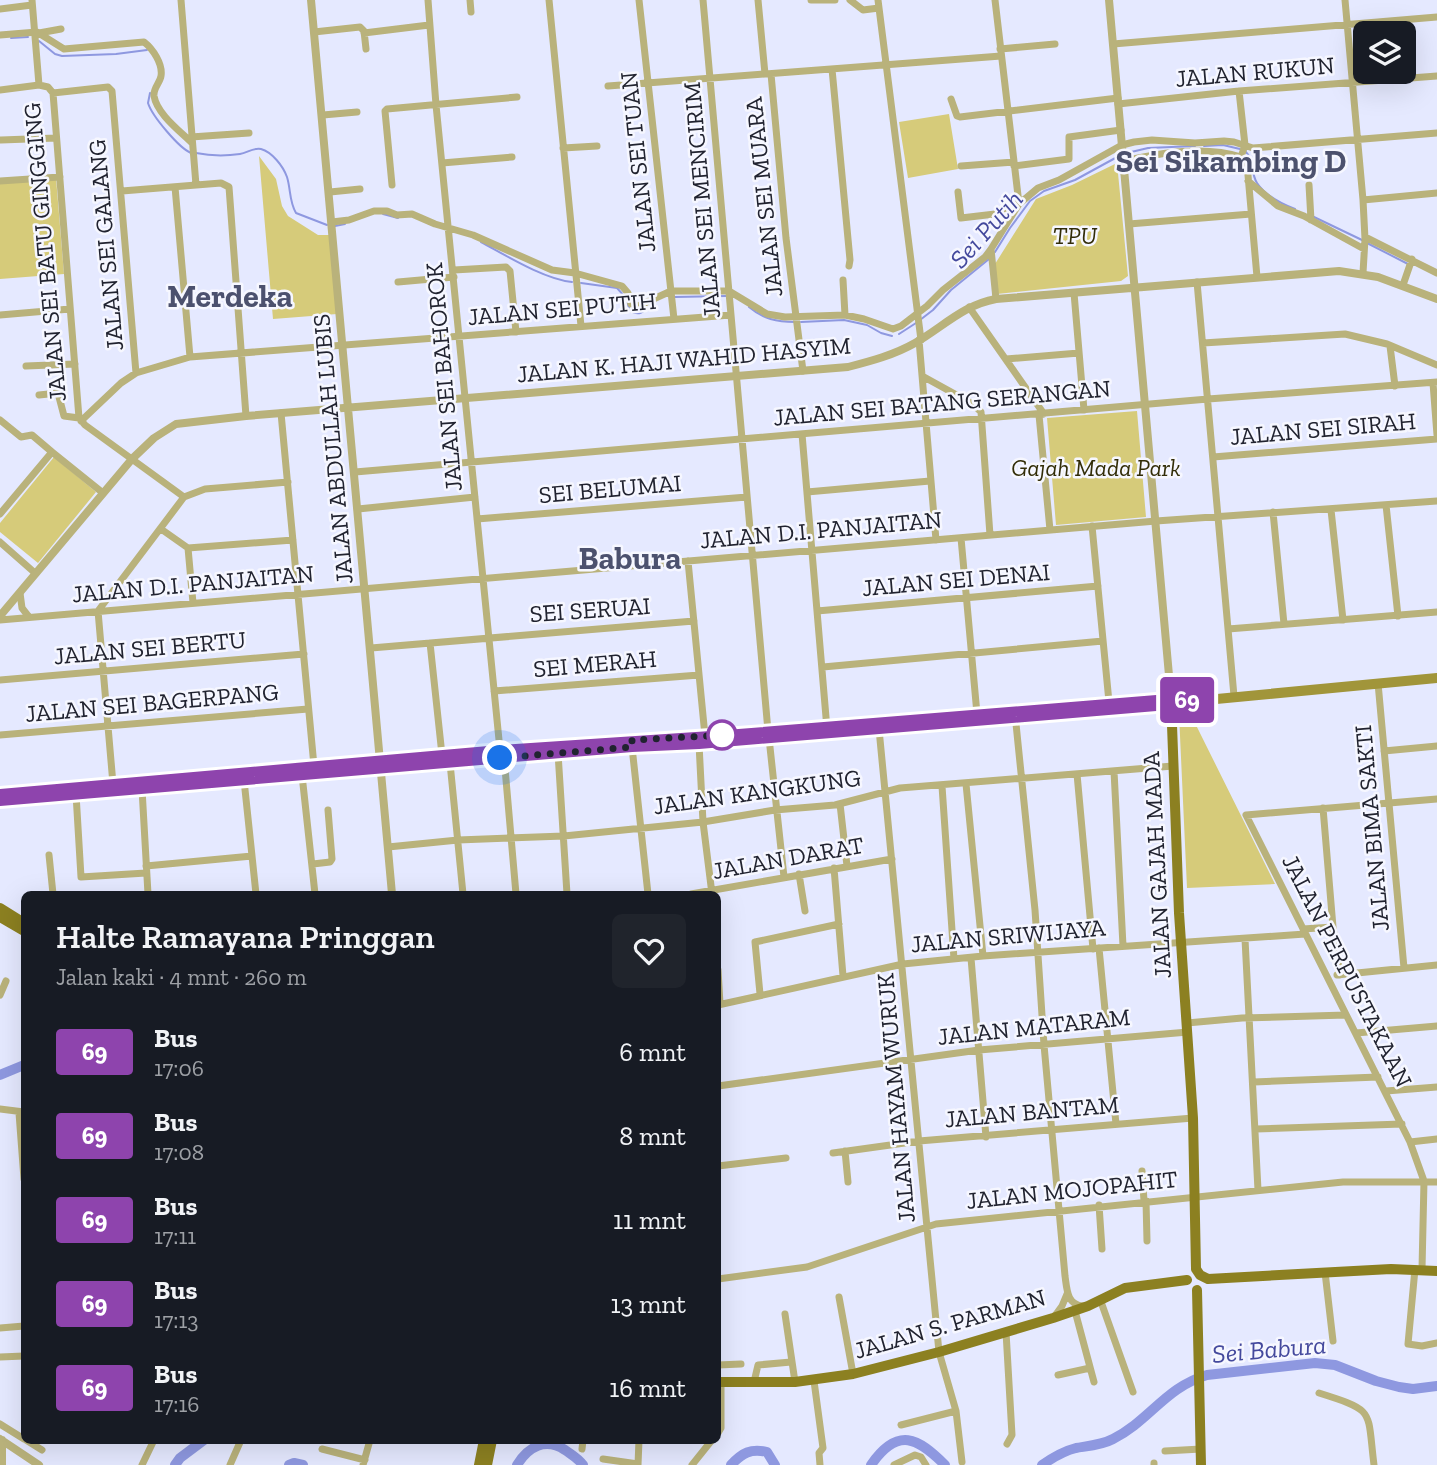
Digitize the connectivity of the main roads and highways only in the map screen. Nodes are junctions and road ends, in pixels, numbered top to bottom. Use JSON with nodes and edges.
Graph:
{"nodes":[{"id":1,"x":1437,"y":678,"type":"edge"},
{"id":2,"x":1171,"y":701,"type":"junction"},
{"id":3,"x":1015,"y":714,"type":"junction"},
{"id":4,"x":827,"y":730,"type":"junction"},
{"id":5,"x":632,"y":744,"type":"junction"},
{"id":6,"x":501,"y":755,"type":"junction"},
{"id":7,"x":380,"y":765,"type":"junction"},
{"id":8,"x":244,"y":776,"type":"junction"},
{"id":9,"x":51,"y":793,"type":"junction"},
{"id":10,"x":0,"y":794,"type":"edge"},
{"id":11,"x":0,"y":801,"type":"edge"},
{"id":12,"x":0,"y":908,"type":"edge"},
{"id":13,"x":0,"y":917,"type":"edge"},
{"id":14,"x":21,"y":921,"type":"edge"},
{"id":15,"x":21,"y":929,"type":"edge"},
{"id":16,"x":1196,"y":1269,"type":"junction"},
{"id":17,"x":1437,"y":1271,"type":"edge"},
{"id":18,"x":1208,"y":1279,"type":"junction"},
{"id":19,"x":1187,"y":1280,"type":"junction"},
{"id":20,"x":1198,"y":1290,"type":"junction"},
{"id":21,"x":721,"y":1382,"type":"edge"},
{"id":22,"x":483,"y":1444,"type":"edge"},
{"id":23,"x":491,"y":1444,"type":"edge"},
{"id":24,"x":479,"y":1465,"type":"edge"},
{"id":25,"x":487,"y":1465,"type":"edge"},
{"id":26,"x":1201,"y":1465,"type":"edge"}],
"edges":[{"from":1,"to":2,"type":"main road"},
{"from":2,"to":3,"type":"main road"},
{"from":2,"to":3,"type":"main road"},
{"from":2,"to":16,"type":"main road","name":"JALAN GAJAH MADA"},
{"from":3,"to":4,"type":"main road"},
{"from":3,"to":4,"type":"main road"},
{"from":4,"to":5,"type":"main road"},
{"from":5,"to":6,"type":"main road"},
{"from":5,"to":6,"type":"main road"},
{"from":6,"to":7,"type":"main road"},
{"from":7,"to":8,"type":"main road"},
{"from":7,"to":8,"type":"main road"},
{"from":8,"to":9,"type":"main road"},
{"from":8,"to":9,"type":"main road"},
{"from":9,"to":10,"type":"main road"},
{"from":9,"to":11,"type":"main road"},
{"from":12,"to":14,"type":"main road"},
{"from":13,"to":15,"type":"main road"},
{"from":16,"to":18,"type":"main road"},
{"from":16,"to":19,"type":"main road"},
{"from":17,"to":18,"type":"main road"},
{"from":18,"to":20,"type":"main road"},
{"from":19,"to":20,"type":"main road"},
{"from":19,"to":21,"type":"main road","name":"JALAN S. PARMAN"},
{"from":20,"to":26,"type":"main road"},
{"from":22,"to":24,"type":"main road"},
{"from":23,"to":25,"type":"main road"}]}
